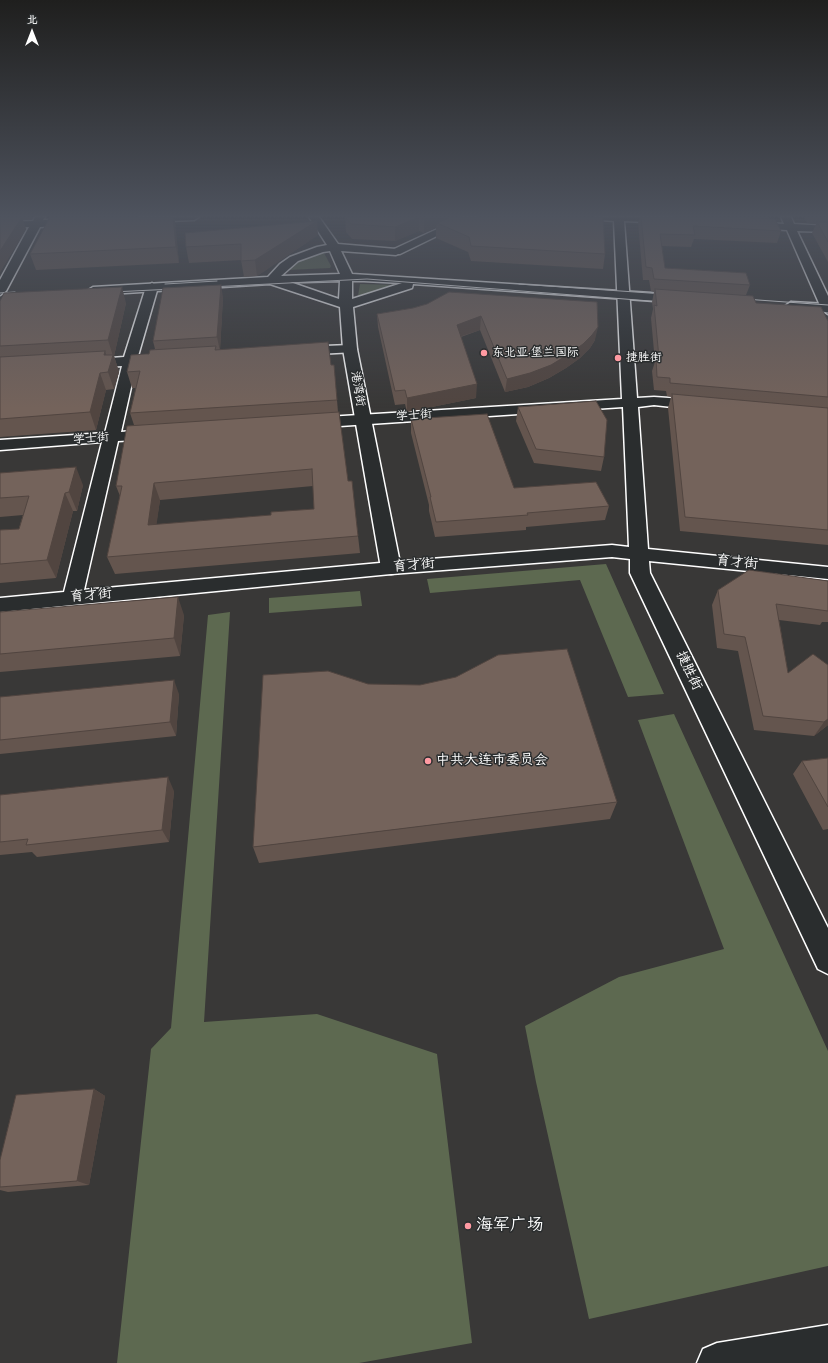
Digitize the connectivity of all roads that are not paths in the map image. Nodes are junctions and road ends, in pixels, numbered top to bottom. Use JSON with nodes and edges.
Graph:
{"nodes":[{"id":1,"x":9,"y":281,"type":"edge"},
{"id":2,"x":261,"y":281,"type":"edge"},
{"id":3,"x":273,"y":281,"type":"edge"},
{"id":4,"x":348,"y":281,"type":"edge"},
{"id":5,"x":436,"y":281,"type":"edge"},
{"id":6,"x":439,"y":281,"type":"junction"},
{"id":7,"x":623,"y":281,"type":"edge"},
{"id":8,"x":815,"y":281,"type":"edge"},
{"id":9,"x":152,"y":287,"type":"junction"},
{"id":10,"x":80,"y":291,"type":"edge"},
{"id":11,"x":3,"y":294,"type":"edge"},
{"id":12,"x":624,"y":295,"type":"junction"},
{"id":13,"x":694,"y":299,"type":"edge"},
{"id":14,"x":346,"y":305,"type":"junction"},
{"id":15,"x":780,"y":305,"type":"edge"},
{"id":16,"x":828,"y":309,"type":"edge"},
{"id":17,"x":350,"y":349,"type":"junction"},
{"id":18,"x":287,"y":352,"type":"edge"},
{"id":19,"x":177,"y":358,"type":"edge"},
{"id":20,"x":130,"y":361,"type":"junction"},
{"id":21,"x":69,"y":365,"type":"edge"},
{"id":22,"x":630,"y":403,"type":"junction"},
{"id":23,"x":717,"y":406,"type":"edge"},
{"id":24,"x":362,"y":419,"type":"junction"},
{"id":25,"x":292,"y":424,"type":"edge"},
{"id":26,"x":166,"y":434,"type":"edge"},
{"id":27,"x":111,"y":437,"type":"junction"},
{"id":28,"x":0,"y":445,"type":"edge"},
{"id":29,"x":639,"y":553,"type":"junction"},
{"id":30,"x":391,"y":568,"type":"junction"},
{"id":31,"x":828,"y":573,"type":"edge"},
{"id":32,"x":72,"y":598,"type":"junction"},
{"id":33,"x":0,"y":605,"type":"edge"},
{"id":34,"x":828,"y":959,"type":"edge"},
{"id":35,"x":828,"y":1344,"type":"edge"},
{"id":36,"x":717,"y":1363,"type":"edge"}],
"edges":[{"from":1,"to":11,"type":"street"},
{"from":2,"to":9,"type":"street"},
{"from":3,"to":14,"type":"street"},
{"from":4,"to":14,"type":"street","name":"港湾街"},
{"from":5,"to":6,"type":"street"},
{"from":6,"to":12,"type":"street"},
{"from":6,"to":14,"type":"street"},
{"from":7,"to":12,"type":"street","name":"捷胜街"},
{"from":8,"to":16,"type":"street"},
{"from":9,"to":10,"type":"street"},
{"from":9,"to":20,"type":"street"},
{"from":12,"to":13,"type":"street"},
{"from":12,"to":22,"type":"street","name":"捷胜街"},
{"from":14,"to":17,"type":"street","name":"港湾街"},
{"from":15,"to":16,"type":"street"},
{"from":17,"to":18,"type":"street"},
{"from":17,"to":24,"type":"street","name":"港湾街"},
{"from":19,"to":20,"type":"street"},
{"from":20,"to":21,"type":"street"},
{"from":20,"to":27,"type":"street"},
{"from":22,"to":23,"type":"street","name":"学士街"},
{"from":22,"to":24,"type":"street","name":"学士街"},
{"from":22,"to":29,"type":"street","name":"捷胜街"},
{"from":24,"to":25,"type":"street","name":"学士街"},
{"from":24,"to":30,"type":"street","name":"港湾街"},
{"from":26,"to":27,"type":"street","name":"学士街"},
{"from":27,"to":28,"type":"street","name":"学士街"},
{"from":27,"to":32,"type":"street"},
{"from":29,"to":30,"type":"street","name":"育才街"},
{"from":29,"to":31,"type":"street","name":"育才街"},
{"from":29,"to":34,"type":"street","name":"捷胜街"},
{"from":30,"to":32,"type":"street","name":"育才街"},
{"from":32,"to":33,"type":"street","name":"育才街"},
{"from":35,"to":36,"type":"street"}]}
